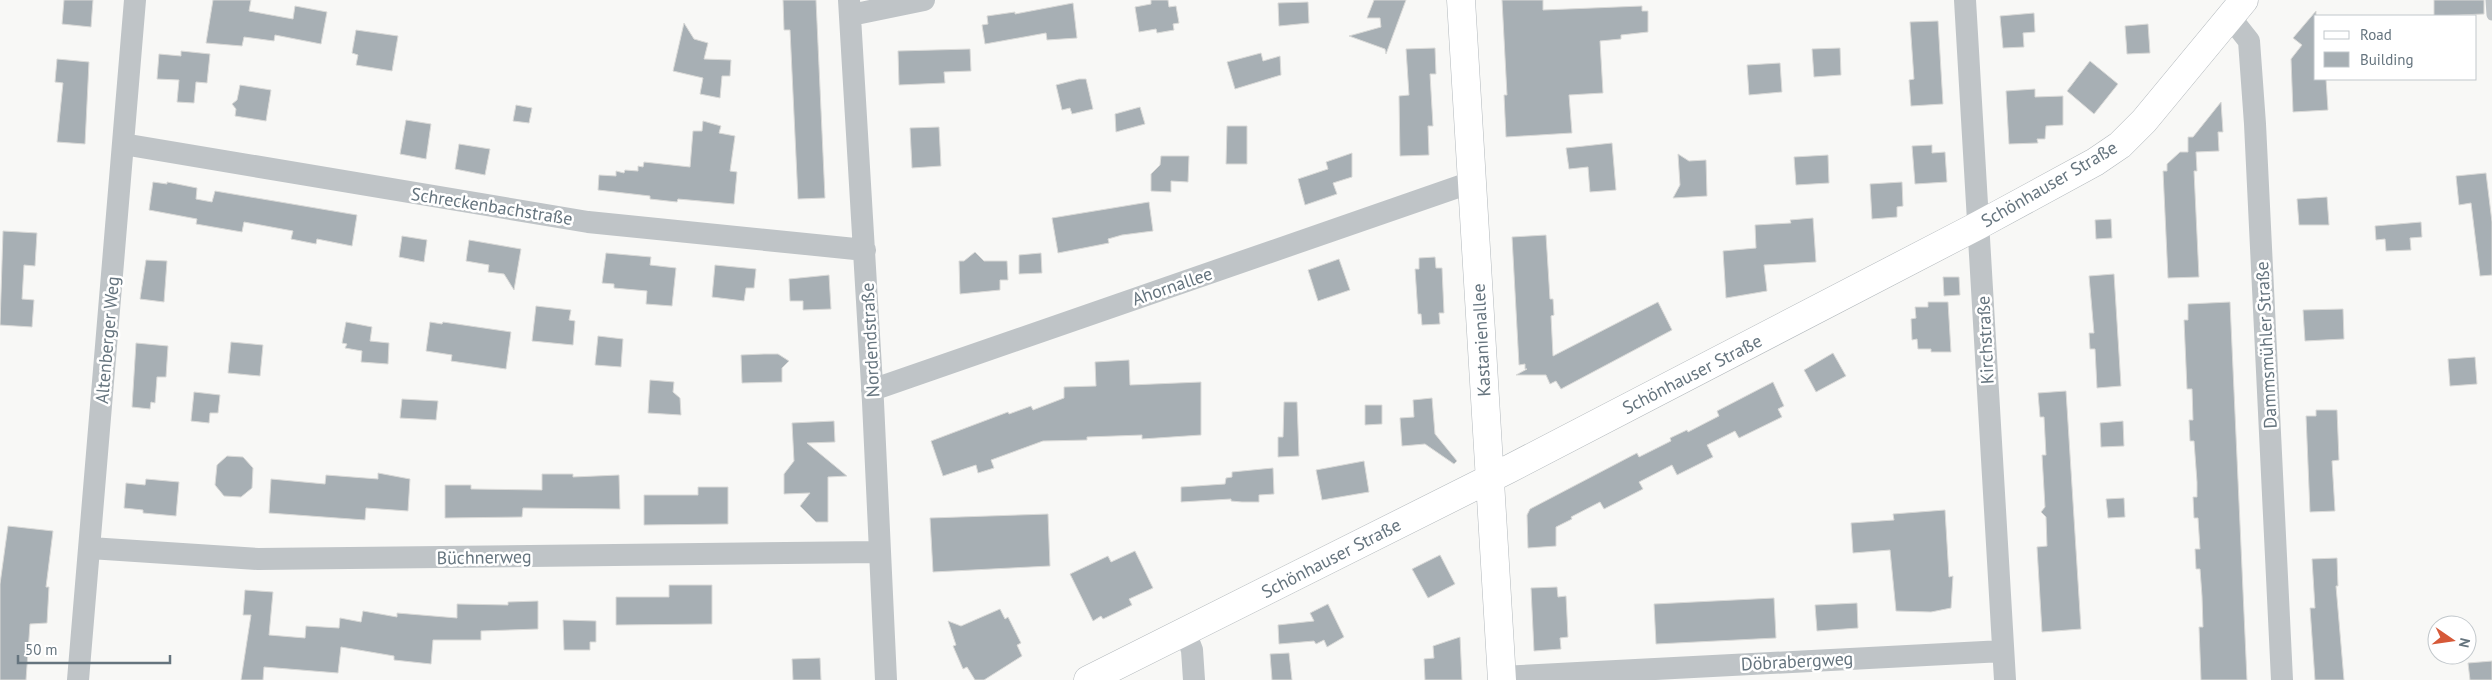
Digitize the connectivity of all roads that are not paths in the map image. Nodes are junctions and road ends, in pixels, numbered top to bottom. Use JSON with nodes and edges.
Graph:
{"nodes":[{"id":1,"x":135,"y":0,"type":"edge"},
{"id":2,"x":924,"y":0,"type":"edge"},
{"id":3,"x":1461,"y":0,"type":"edge"},
{"id":4,"x":1964,"y":0,"type":"edge"},
{"id":5,"x":2491,"y":0,"type":"edge"},
{"id":6,"x":850,"y":7,"type":"edge"},
{"id":7,"x":2237,"y":8,"type":"edge"},
{"id":8,"x":2492,"y":15,"type":"edge"},
{"id":9,"x":122,"y":144,"type":"junction"},
{"id":10,"x":1472,"y":182,"type":"junction"},
{"id":11,"x":1980,"y":225,"type":"junction"},
{"id":12,"x":864,"y":250,"type":"junction"},
{"id":13,"x":872,"y":390,"type":"junction"},
{"id":14,"x":1489,"y":479,"type":"junction"},
{"id":15,"x":90,"y":548,"type":"junction"},
{"id":16,"x":880,"y":552,"type":"junction"},
{"id":17,"x":1185,"y":632,"type":"junction"},
{"id":18,"x":2003,"y":651,"type":"junction"},
{"id":19,"x":1502,"y":678,"type":"edge"},
{"id":20,"x":78,"y":680,"type":"edge"},
{"id":21,"x":886,"y":680,"type":"edge"},
{"id":22,"x":1088,"y":680,"type":"edge"},
{"id":23,"x":1194,"y":680,"type":"edge"},
{"id":24,"x":2004,"y":680,"type":"edge"},
{"id":25,"x":2282,"y":680,"type":"edge"}],
"edges":[{"from":1,"to":9,"type":"street","name":"Altenberger Weg"},
{"from":2,"to":6,"type":"street"},
{"from":3,"to":10,"type":"street","name":"Kastanienallee"},
{"from":4,"to":11,"type":"street","name":"Kirchstraße"},
{"from":5,"to":8,"type":"lane"},
{"from":6,"to":12,"type":"street","name":"Nordendstraße"},
{"from":7,"to":11,"type":"street","name":"Schönhauser Straße"},
{"from":7,"to":25,"type":"street","name":"Dammsmühler Straße"},
{"from":9,"to":12,"type":"street","name":"Schreckenbachstraße"},
{"from":9,"to":15,"type":"street","name":"Altenberger Weg"},
{"from":10,"to":13,"type":"street","name":"Ahornallee"},
{"from":10,"to":14,"type":"street","name":"Kastanienallee"},
{"from":11,"to":14,"type":"street","name":"Schönhauser Straße"},
{"from":11,"to":18,"type":"street","name":"Kirchstraße"},
{"from":12,"to":13,"type":"street","name":"Nordendstraße"},
{"from":13,"to":16,"type":"street","name":"Nordendstraße"},
{"from":14,"to":17,"type":"street","name":"Schönhauser Straße"},
{"from":14,"to":19,"type":"street","name":"Kastanienallee"},
{"from":15,"to":16,"type":"street","name":"Büchnerweg"},
{"from":15,"to":20,"type":"street","name":"Altenberger Weg"},
{"from":16,"to":21,"type":"street","name":"Nordendstraße"},
{"from":17,"to":22,"type":"street","name":"Schönhauser Straße"},
{"from":17,"to":23,"type":"street"},
{"from":18,"to":19,"type":"street","name":"Döbrabergweg"},
{"from":18,"to":24,"type":"street","name":"Kirchstraße"}]}
